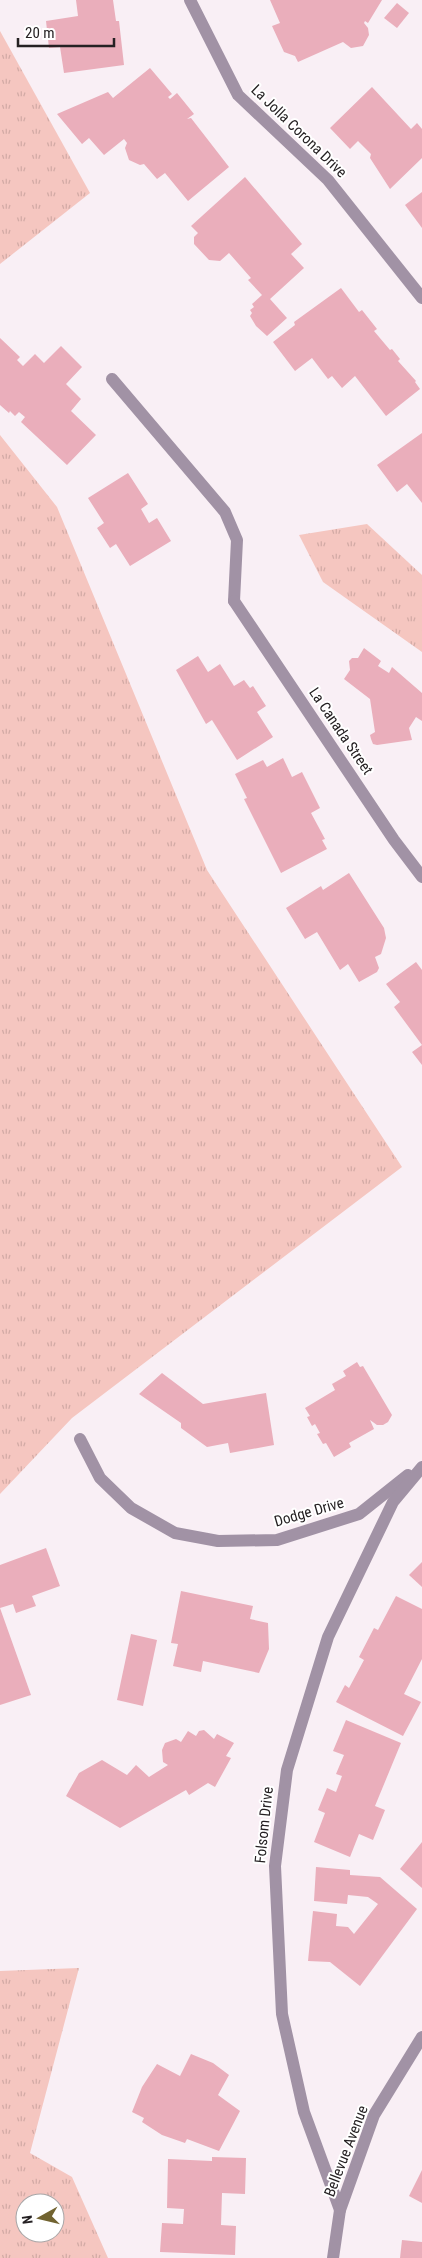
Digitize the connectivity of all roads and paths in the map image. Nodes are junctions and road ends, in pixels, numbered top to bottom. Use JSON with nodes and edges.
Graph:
{"nodes":[{"id":1,"x":190,"y":0,"type":"edge"},
{"id":2,"x":422,"y":298,"type":"edge"},
{"id":3,"x":112,"y":378,"type":"dead end"},
{"id":4,"x":422,"y":877,"type":"edge"},
{"id":5,"x":80,"y":1439,"type":"dead end"},
{"id":6,"x":422,"y":1465,"type":"edge"},
{"id":7,"x":422,"y":2037,"type":"edge"},
{"id":8,"x":340,"y":2210,"type":"junction"},
{"id":9,"x":333,"y":2258,"type":"edge"}],
"edges":[{"from":1,"to":2,"type":"street","name":"La Jolla Corona Drive"},
{"from":3,"to":4,"type":"street","name":"La Canada Street"},
{"from":5,"to":6,"type":"street","name":"Dodge Drive"},
{"from":6,"to":8,"type":"street","name":"Folsom Drive"},
{"from":7,"to":8,"type":"street","name":"Bellevue Avenue"},
{"from":8,"to":9,"type":"street","name":"Bellevue Avenue"}]}
